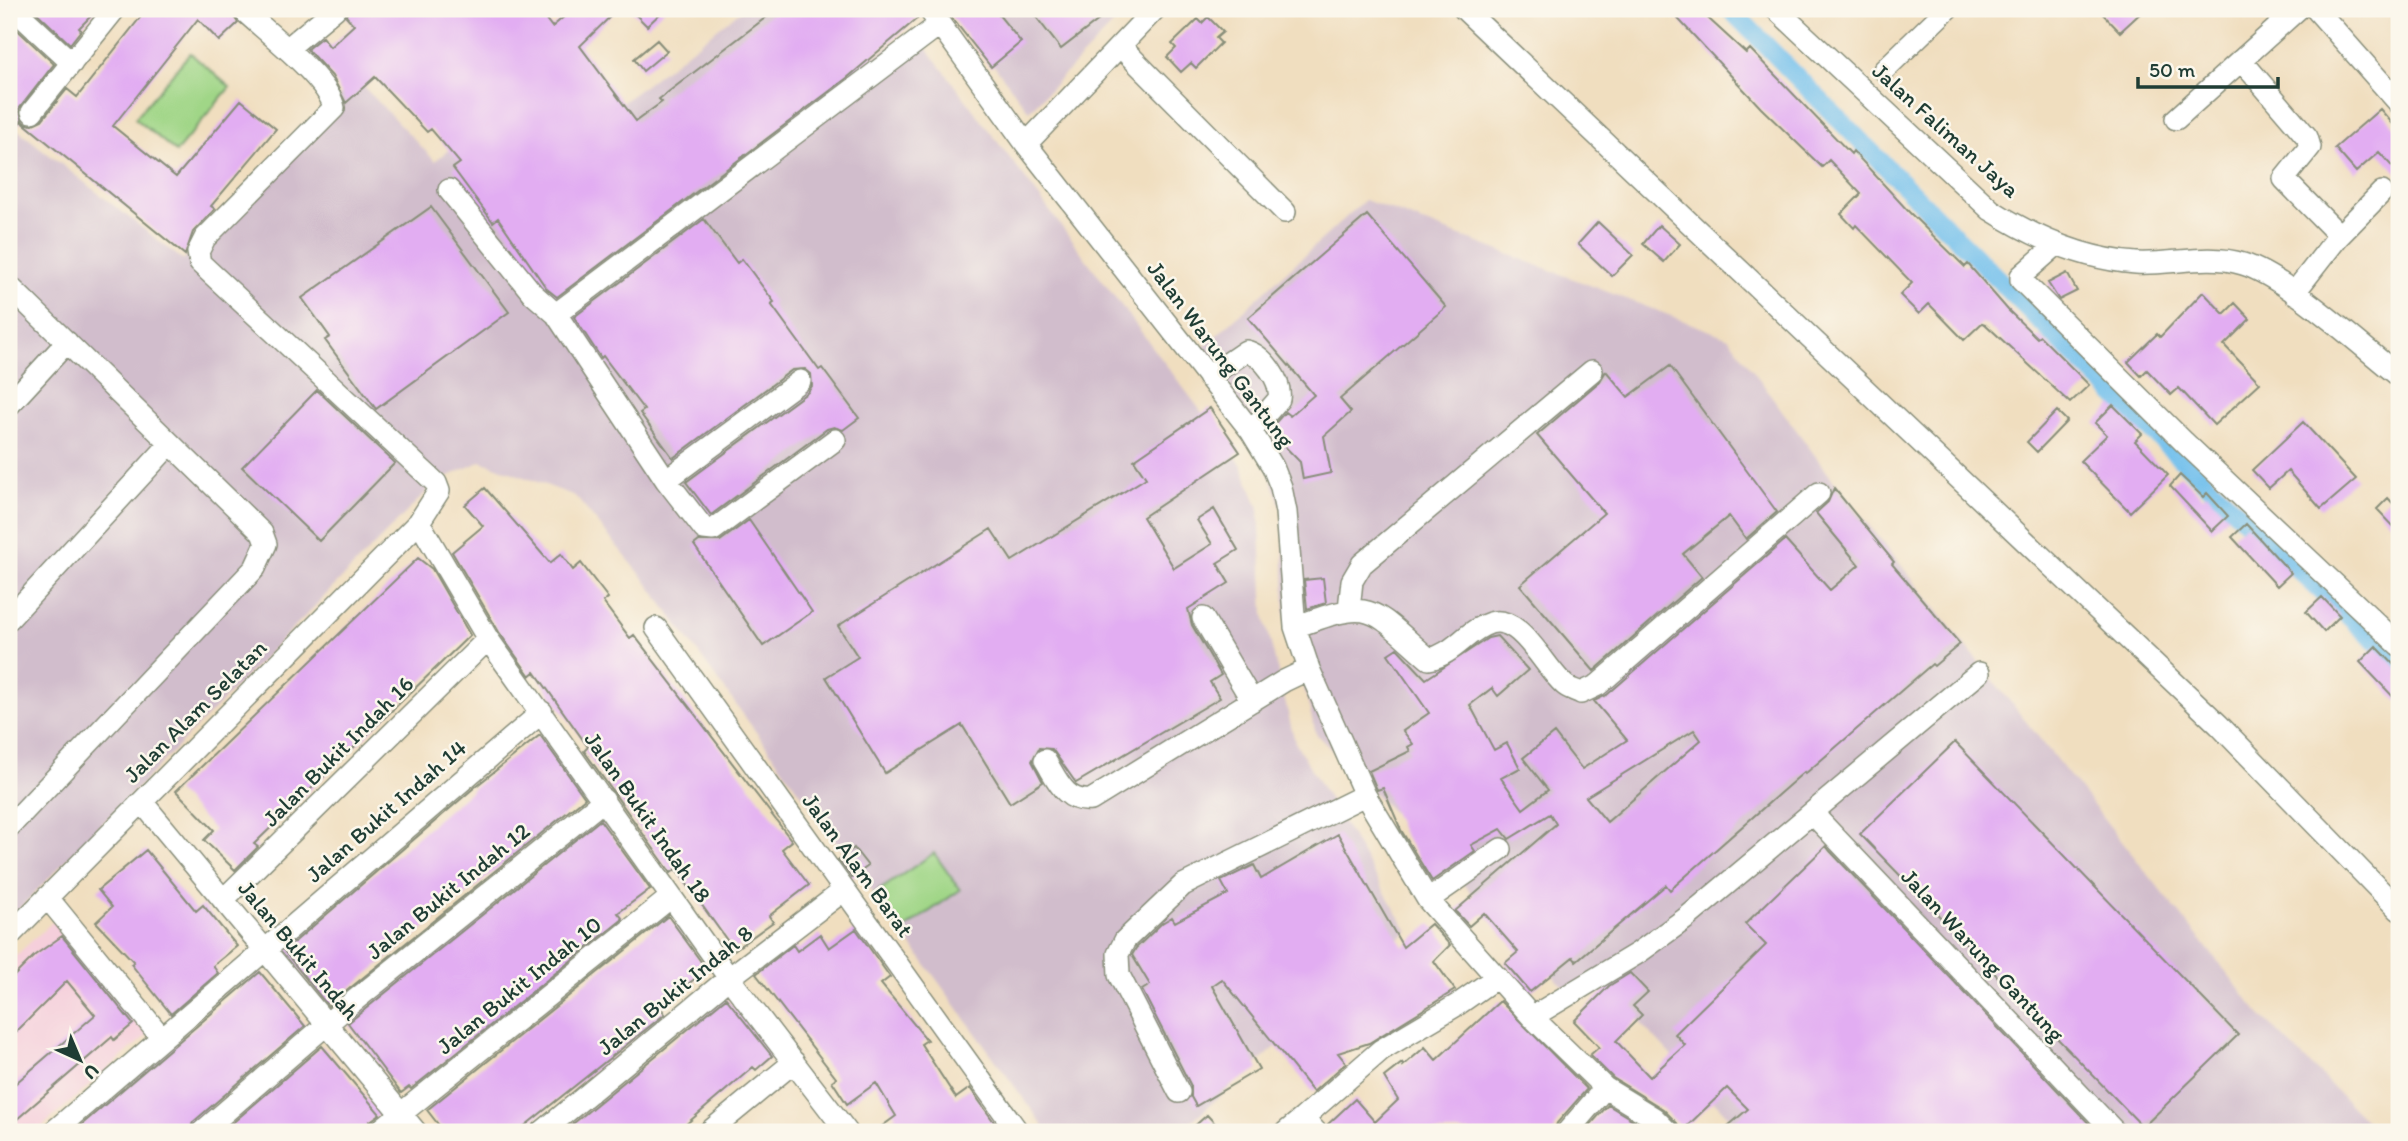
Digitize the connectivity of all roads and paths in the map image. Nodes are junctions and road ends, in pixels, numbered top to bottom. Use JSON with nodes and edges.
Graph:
{"nodes":[{"id":1,"x":15,"y":9,"type":"edge"},
{"id":2,"x":115,"y":9,"type":"edge"},
{"id":3,"x":242,"y":9,"type":"edge"},
{"id":4,"x":335,"y":9,"type":"edge"},
{"id":5,"x":1155,"y":9,"type":"edge"},
{"id":6,"x":1464,"y":9,"type":"edge"},
{"id":7,"x":1776,"y":9,"type":"edge"},
{"id":8,"x":1947,"y":9,"type":"edge"},
{"id":9,"x":2298,"y":9,"type":"edge"},
{"id":10,"x":2316,"y":9,"type":"edge"},
{"id":11,"x":934,"y":17,"type":"edge"},
{"id":12,"x":1120,"y":46,"type":"junction"},
{"id":13,"x":288,"y":48,"type":"junction"},
{"id":14,"x":2241,"y":60,"type":"junction"},
{"id":15,"x":72,"y":63,"type":"junction"},
{"id":16,"x":1884,"y":70,"type":"dead end"},
{"id":17,"x":2399,"y":103,"type":"edge"},
{"id":18,"x":32,"y":112,"type":"dead end"},
{"id":19,"x":2176,"y":119,"type":"dead end"},
{"id":20,"x":1026,"y":144,"type":"junction"},
{"id":21,"x":449,"y":190,"type":"dead end"},
{"id":22,"x":2382,"y":192,"type":"dead end"},
{"id":23,"x":1285,"y":212,"type":"dead end"},
{"id":24,"x":2336,"y":241,"type":"junction"},
{"id":25,"x":2056,"y":248,"type":"junction"},
{"id":26,"x":9,"y":286,"type":"edge"},
{"id":27,"x":2297,"y":289,"type":"junction"},
{"id":28,"x":556,"y":314,"type":"junction"},
{"id":29,"x":67,"y":342,"type":"junction"},
{"id":30,"x":1592,"y":372,"type":"dead end"},
{"id":31,"x":2399,"y":376,"type":"edge"},
{"id":32,"x":1208,"y":377,"type":"junction"},
{"id":33,"x":800,"y":381,"type":"dead end"},
{"id":34,"x":9,"y":405,"type":"edge"},
{"id":35,"x":1251,"y":431,"type":"junction"},
{"id":36,"x":835,"y":440,"type":"dead end"},
{"id":37,"x":170,"y":444,"type":"junction"},
{"id":38,"x":666,"y":480,"type":"junction"},
{"id":39,"x":1819,"y":494,"type":"dead end"},
{"id":40,"x":419,"y":522,"type":"junction"},
{"id":41,"x":1349,"y":609,"type":"junction"},
{"id":42,"x":1203,"y":618,"type":"dead end"},
{"id":43,"x":9,"y":619,"type":"edge"},
{"id":44,"x":1295,"y":627,"type":"junction"},
{"id":45,"x":656,"y":628,"type":"dead end"},
{"id":46,"x":488,"y":639,"type":"junction"},
{"id":47,"x":2399,"y":645,"type":"edge"},
{"id":48,"x":1309,"y":669,"type":"junction"},
{"id":49,"x":1979,"y":673,"type":"dead end"},
{"id":50,"x":1252,"y":701,"type":"junction"},
{"id":51,"x":542,"y":712,"type":"junction"},
{"id":52,"x":1045,"y":760,"type":"dead end"},
{"id":53,"x":1365,"y":795,"type":"junction"},
{"id":54,"x":604,"y":800,"type":"junction"},
{"id":55,"x":142,"y":802,"type":"junction"},
{"id":56,"x":1813,"y":814,"type":"junction"},
{"id":57,"x":9,"y":827,"type":"edge"},
{"id":58,"x":1501,"y":849,"type":"dead end"},
{"id":59,"x":843,"y":891,"type":"junction"},
{"id":60,"x":47,"y":897,"type":"junction"},
{"id":61,"x":671,"y":897,"type":"junction"},
{"id":62,"x":223,"y":900,"type":"junction"},
{"id":63,"x":1428,"y":900,"type":"junction"},
{"id":64,"x":2399,"y":911,"type":"edge"},
{"id":65,"x":9,"y":936,"type":"edge"},
{"id":66,"x":264,"y":950,"type":"junction"},
{"id":67,"x":729,"y":978,"type":"junction"},
{"id":68,"x":1497,"y":978,"type":"junction"},
{"id":69,"x":1532,"y":1017,"type":"junction"},
{"id":70,"x":326,"y":1024,"type":"junction"},
{"id":71,"x":162,"y":1038,"type":"junction"},
{"id":72,"x":794,"y":1062,"type":"junction"},
{"id":73,"x":1605,"y":1088,"type":"junction"},
{"id":74,"x":1179,"y":1092,"type":"dead end"},
{"id":75,"x":400,"y":1114,"type":"junction"},
{"id":76,"x":1309,"y":1125,"type":"edge"},
{"id":77,"x":53,"y":1132,"type":"edge"},
{"id":78,"x":202,"y":1132,"type":"edge"},
{"id":79,"x":377,"y":1132,"type":"edge"},
{"id":80,"x":416,"y":1132,"type":"edge"},
{"id":81,"x":542,"y":1132,"type":"edge"},
{"id":82,"x":709,"y":1132,"type":"edge"},
{"id":83,"x":847,"y":1132,"type":"edge"},
{"id":84,"x":1018,"y":1132,"type":"edge"},
{"id":85,"x":1286,"y":1132,"type":"edge"},
{"id":86,"x":1567,"y":1132,"type":"edge"},
{"id":87,"x":1668,"y":1132,"type":"edge"},
{"id":88,"x":2115,"y":1132,"type":"edge"}],
"edges":[{"from":1,"to":15,"type":"street"},
{"from":2,"to":15,"type":"street"},
{"from":3,"to":13,"type":"street"},
{"from":4,"to":13,"type":"street"},
{"from":5,"to":12,"type":"street"},
{"from":6,"to":64,"type":"street"},
{"from":7,"to":25,"type":"street","name":"Jalan Faliman Jaya"},
{"from":8,"to":16,"type":"street"},
{"from":9,"to":14,"type":"street"},
{"from":10,"to":17,"type":"street"},
{"from":11,"to":20,"type":"street","name":"Jalan Warung Gantung"},
{"from":11,"to":28,"type":"street"},
{"from":12,"to":20,"type":"street"},
{"from":12,"to":23,"type":"street"},
{"from":13,"to":40,"type":"street","name":"Jalan Alam Selatan"},
{"from":14,"to":19,"type":"street"},
{"from":14,"to":24,"type":"street"},
{"from":15,"to":18,"type":"street"},
{"from":20,"to":32,"type":"street","name":"Jalan Warung Gantung"},
{"from":21,"to":28,"type":"street"},
{"from":22,"to":24,"type":"street"},
{"from":24,"to":27,"type":"street"},
{"from":25,"to":27,"type":"street","name":"Jalan Faliman Jaya"},
{"from":25,"to":47,"type":"street"},
{"from":26,"to":29,"type":"street"},
{"from":27,"to":31,"type":"street","name":"Jalan Faliman Jaya"},
{"from":28,"to":38,"type":"street"},
{"from":29,"to":34,"type":"street"},
{"from":29,"to":37,"type":"street"},
{"from":30,"to":41,"type":"street"},
{"from":32,"to":35,"type":"street","name":"Jalan Warung Gantung"},
{"from":32,"to":35,"type":"street"},
{"from":33,"to":38,"type":"street"},
{"from":35,"to":44,"type":"street","name":"Jalan Warung Gantung"},
{"from":36,"to":38,"type":"street"},
{"from":37,"to":43,"type":"street"},
{"from":37,"to":57,"type":"street"},
{"from":39,"to":41,"type":"street"},
{"from":40,"to":46,"type":"street","name":"Jalan Bukit Indah 18"},
{"from":40,"to":55,"type":"street","name":"Jalan Alam Selatan"},
{"from":41,"to":44,"type":"street"},
{"from":42,"to":50,"type":"street"},
{"from":44,"to":48,"type":"street","name":"Jalan Warung Gantung"},
{"from":45,"to":59,"type":"street","name":"Jalan Alam Barat"},
{"from":46,"to":51,"type":"street","name":"Jalan Bukit Indah 18"},
{"from":46,"to":62,"type":"street","name":"Jalan Bukit Indah 16"},
{"from":48,"to":50,"type":"street"},
{"from":48,"to":53,"type":"street","name":"Jalan Warung Gantung"},
{"from":49,"to":56,"type":"street"},
{"from":50,"to":52,"type":"street"},
{"from":51,"to":54,"type":"street","name":"Jalan Bukit Indah 18"},
{"from":51,"to":66,"type":"street","name":"Jalan Bukit Indah 14"},
{"from":53,"to":63,"type":"street","name":"Jalan Warung Gantung"},
{"from":53,"to":74,"type":"street"},
{"from":54,"to":61,"type":"street","name":"Jalan Bukit Indah 18"},
{"from":54,"to":70,"type":"street","name":"Jalan Bukit Indah 12"},
{"from":55,"to":60,"type":"street","name":"Jalan Alam Selatan"},
{"from":55,"to":62,"type":"street","name":"Jalan Bukit Indah"},
{"from":56,"to":69,"type":"street"},
{"from":56,"to":88,"type":"street","name":"Jalan Warung Gantung"},
{"from":58,"to":63,"type":"street"},
{"from":59,"to":67,"type":"street","name":"Jalan Bukit Indah 8"},
{"from":59,"to":84,"type":"street","name":"Jalan Alam Barat"},
{"from":60,"to":65,"type":"street","name":"Jalan Alam Selatan"},
{"from":60,"to":71,"type":"street"},
{"from":61,"to":67,"type":"street","name":"Jalan Bukit Indah 18"},
{"from":61,"to":75,"type":"street","name":"Jalan Bukit Indah 10"},
{"from":62,"to":66,"type":"street","name":"Jalan Bukit Indah"},
{"from":63,"to":68,"type":"street","name":"Jalan Warung Gantung"},
{"from":66,"to":70,"type":"street","name":"Jalan Bukit Indah"},
{"from":66,"to":71,"type":"street","name":"Jalan Bukit Indah 14"},
{"from":67,"to":72,"type":"street","name":"Jalan Bukit Indah 18"},
{"from":67,"to":81,"type":"street","name":"Jalan Bukit Indah 8"},
{"from":68,"to":69,"type":"street","name":"Jalan Warung Gantung"},
{"from":68,"to":76,"type":"street"},
{"from":69,"to":73,"type":"street","name":"Jalan Warung Gantung"},
{"from":70,"to":75,"type":"street","name":"Jalan Bukit Indah"},
{"from":70,"to":78,"type":"street","name":"Jalan Bukit Indah 12"},
{"from":71,"to":77,"type":"street","name":"Jalan Bukit Indah 14"},
{"from":72,"to":82,"type":"street"},
{"from":72,"to":83,"type":"street","name":"Jalan Bukit Indah 18"},
{"from":73,"to":86,"type":"street"},
{"from":73,"to":87,"type":"street","name":"Jalan Warung Gantung"},
{"from":75,"to":79,"type":"street","name":"Jalan Bukit Indah 10"},
{"from":75,"to":80,"type":"street","name":"Jalan Bukit Indah"},
{"from":76,"to":85,"type":"street"}]}
